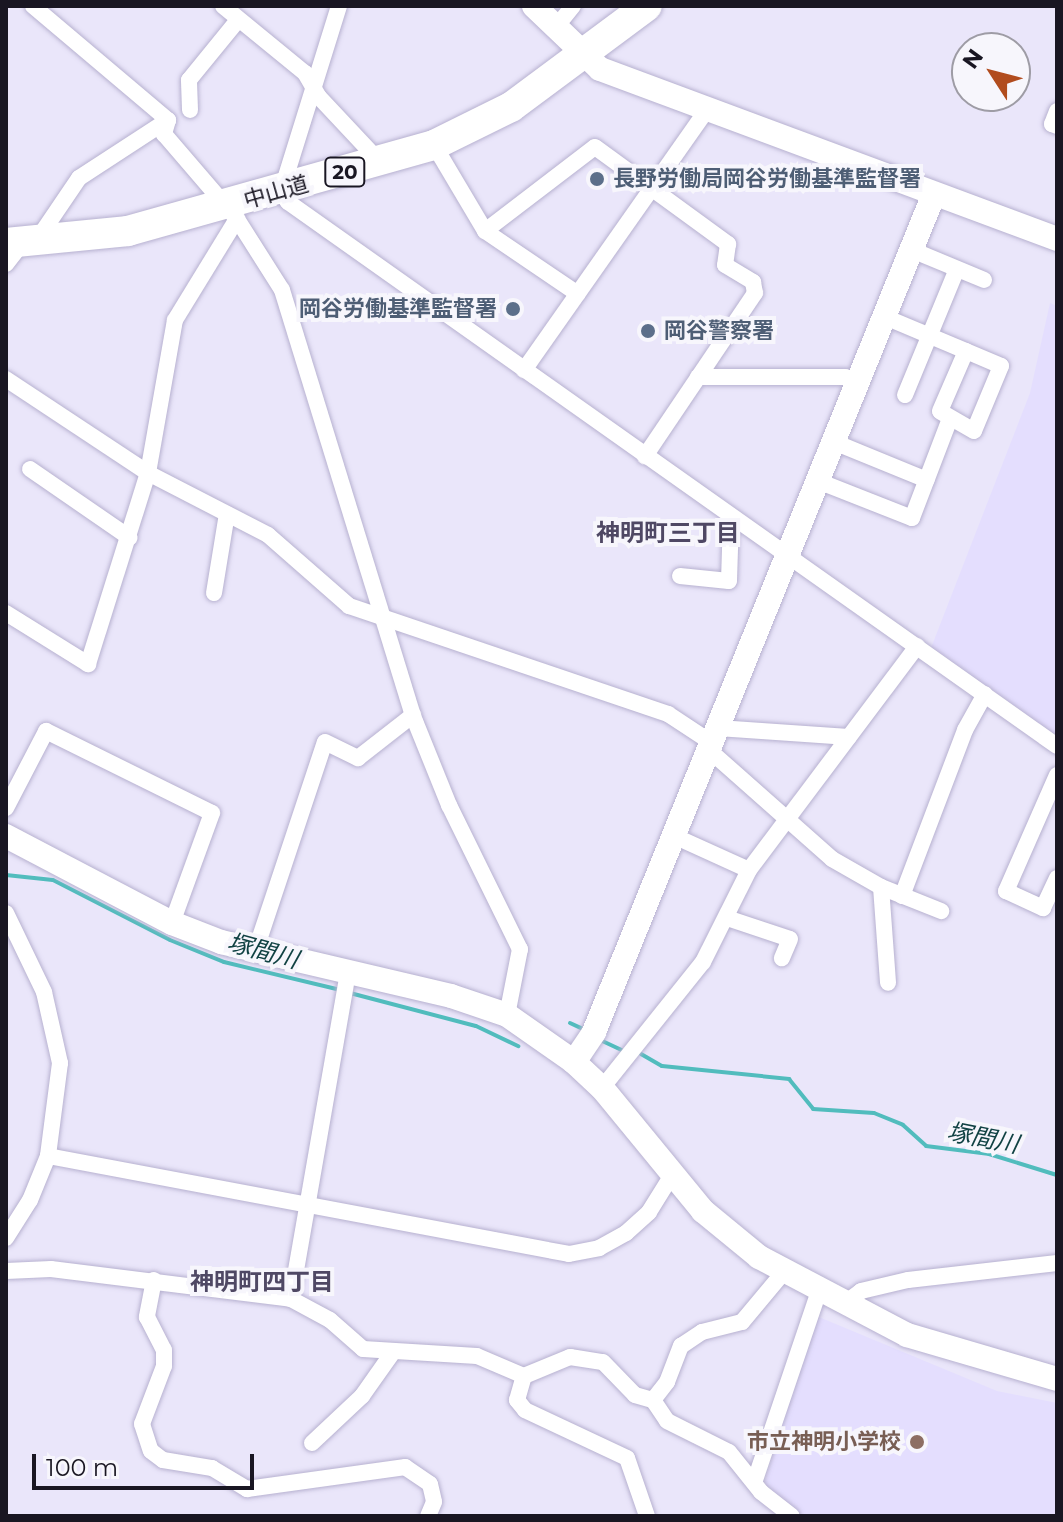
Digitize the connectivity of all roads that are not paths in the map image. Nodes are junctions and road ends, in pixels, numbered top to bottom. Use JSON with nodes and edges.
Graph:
{"nodes":[{"id":1,"x":33,"y":6,"type":"edge"},
{"id":2,"x":223,"y":6,"type":"edge"},
{"id":3,"x":339,"y":6,"type":"edge"},
{"id":4,"x":534,"y":6,"type":"edge"},
{"id":5,"x":573,"y":6,"type":"edge"},
{"id":6,"x":647,"y":6,"type":"edge"},
{"id":7,"x":238,"y":20,"type":"junction"},
{"id":8,"x":556,"y":27,"type":"junction"},
{"id":9,"x":583,"y":53,"type":"junction"},
{"id":10,"x":315,"y":90,"type":"junction"},
{"id":11,"x":190,"y":110,"type":"dead end"},
{"id":12,"x":706,"y":111,"type":"junction"},
{"id":13,"x":1057,"y":111,"type":"edge"},
{"id":14,"x":168,"y":120,"type":"junction"},
{"id":15,"x":1057,"y":126,"type":"edge"},
{"id":16,"x":434,"y":145,"type":"junction"},
{"id":17,"x":379,"y":161,"type":"junction"},
{"id":18,"x":653,"y":190,"type":"junction"},
{"id":19,"x":281,"y":192,"type":"junction"},
{"id":20,"x":934,"y":194,"type":"junction"},
{"id":21,"x":230,"y":213,"type":"junction"},
{"id":22,"x":485,"y":231,"type":"junction"},
{"id":23,"x":1057,"y":239,"type":"edge"},
{"id":24,"x":18,"y":247,"type":"edge"},
{"id":25,"x":912,"y":250,"type":"junction"},
{"id":26,"x":957,"y":269,"type":"junction"},
{"id":27,"x":984,"y":280,"type":"dead end"},
{"id":28,"x":578,"y":294,"type":"junction"},
{"id":29,"x":885,"y":317,"type":"junction"},
{"id":30,"x":930,"y":336,"type":"junction"},
{"id":31,"x":966,"y":351,"type":"junction"},
{"id":32,"x":524,"y":370,"type":"junction"},
{"id":33,"x":698,"y":377,"type":"junction"},
{"id":34,"x":6,"y":379,"type":"edge"},
{"id":35,"x":858,"y":382,"type":"junction"},
{"id":36,"x":905,"y":395,"type":"dead end"},
{"id":37,"x":949,"y":421,"type":"junction"},
{"id":38,"x":834,"y":442,"type":"junction"},
{"id":39,"x":645,"y":456,"type":"junction"},
{"id":40,"x":30,"y":469,"type":"dead end"},
{"id":41,"x":148,"y":473,"type":"junction"},
{"id":42,"x":927,"y":480,"type":"junction"},
{"id":43,"x":818,"y":481,"type":"junction"},
{"id":44,"x":227,"y":514,"type":"junction"},
{"id":45,"x":731,"y":516,"type":"junction"},
{"id":46,"x":130,"y":538,"type":"junction"},
{"id":47,"x":788,"y":555,"type":"junction"},
{"id":48,"x":680,"y":576,"type":"dead end"},
{"id":49,"x":214,"y":593,"type":"dead end"},
{"id":50,"x":6,"y":613,"type":"edge"},
{"id":51,"x":383,"y":617,"type":"junction"},
{"id":52,"x":917,"y":646,"type":"junction"},
{"id":53,"x":985,"y":694,"type":"junction"},
{"id":54,"x":413,"y":715,"type":"junction"},
{"id":55,"x":849,"y":737,"type":"junction"},
{"id":56,"x":713,"y":740,"type":"junction"},
{"id":57,"x":1057,"y":746,"type":"edge"},
{"id":58,"x":1057,"y":775,"type":"edge"},
{"id":59,"x":6,"y":808,"type":"edge"},
{"id":60,"x":786,"y":821,"type":"junction"},
{"id":61,"x":6,"y":836,"type":"edge"},
{"id":62,"x":674,"y":836,"type":"junction"},
{"id":63,"x":749,"y":870,"type":"junction"},
{"id":64,"x":1057,"y":878,"type":"edge"},
{"id":65,"x":881,"y":887,"type":"junction"},
{"id":66,"x":902,"y":896,"type":"junction"},
{"id":67,"x":941,"y":911,"type":"dead end"},
{"id":68,"x":6,"y":913,"type":"edge"},
{"id":69,"x":727,"y":918,"type":"junction"},
{"id":70,"x":172,"y":923,"type":"junction"},
{"id":71,"x":255,"y":952,"type":"junction"},
{"id":72,"x":782,"y":958,"type":"dead end"},
{"id":73,"x":888,"y":983,"type":"dead end"},
{"id":74,"x":346,"y":986,"type":"junction"},
{"id":75,"x":507,"y":1015,"type":"junction"},
{"id":76,"x":574,"y":1062,"type":"junction"},
{"id":77,"x":602,"y":1088,"type":"junction"},
{"id":78,"x":48,"y":1156,"type":"junction"},
{"id":79,"x":672,"y":1175,"type":"junction"},
{"id":80,"x":309,"y":1202,"type":"junction"},
{"id":81,"x":6,"y":1238,"type":"edge"},
{"id":82,"x":1057,"y":1263,"type":"edge"},
{"id":83,"x":6,"y":1271,"type":"edge"},
{"id":84,"x":783,"y":1273,"type":"junction"},
{"id":85,"x":154,"y":1280,"type":"junction"},
{"id":86,"x":819,"y":1291,"type":"junction"},
{"id":87,"x":291,"y":1299,"type":"junction"},
{"id":88,"x":844,"y":1304,"type":"junction"},
{"id":89,"x":393,"y":1352,"type":"junction"},
{"id":90,"x":524,"y":1376,"type":"junction"},
{"id":91,"x":1057,"y":1379,"type":"edge"},
{"id":92,"x":653,"y":1400,"type":"junction"},
{"id":93,"x":312,"y":1443,"type":"dead end"},
{"id":94,"x":755,"y":1480,"type":"junction"},
{"id":95,"x":428,"y":1516,"type":"edge"},
{"id":96,"x":647,"y":1516,"type":"edge"},
{"id":97,"x":792,"y":1516,"type":"edge"}],
"edges":[{"from":1,"to":14,"type":"street"},
{"from":2,"to":7,"type":"street"},
{"from":3,"to":10,"type":"street"},
{"from":4,"to":8,"type":"street"},
{"from":5,"to":8,"type":"street"},
{"from":6,"to":9,"type":"highway","name":"中山道","number":"20"},
{"from":7,"to":10,"type":"street"},
{"from":7,"to":11,"type":"street"},
{"from":8,"to":9,"type":"street"},
{"from":9,"to":12,"type":"street"},
{"from":9,"to":16,"type":"highway","name":"中山道","number":"20"},
{"from":10,"to":17,"type":"street"},
{"from":10,"to":19,"type":"street"},
{"from":12,"to":18,"type":"street"},
{"from":12,"to":20,"type":"street"},
{"from":13,"to":15,"type":"street"},
{"from":14,"to":21,"type":"street"},
{"from":14,"to":24,"type":"street"},
{"from":16,"to":17,"type":"highway","name":"中山道","number":"20"},
{"from":16,"to":22,"type":"street"},
{"from":17,"to":19,"type":"highway","name":"中山道","number":"20"},
{"from":18,"to":22,"type":"street"},
{"from":18,"to":28,"type":"street"},
{"from":18,"to":33,"type":"street"},
{"from":19,"to":21,"type":"highway","name":"中山道","number":"20"},
{"from":19,"to":32,"type":"street"},
{"from":20,"to":23,"type":"street"},
{"from":20,"to":25,"type":"street"},
{"from":21,"to":24,"type":"highway","name":"中山道","number":"20"},
{"from":21,"to":41,"type":"street"},
{"from":21,"to":51,"type":"street"},
{"from":22,"to":28,"type":"street"},
{"from":25,"to":26,"type":"street"},
{"from":25,"to":29,"type":"street"},
{"from":26,"to":27,"type":"street"},
{"from":26,"to":30,"type":"street"},
{"from":28,"to":32,"type":"street"},
{"from":29,"to":30,"type":"street"},
{"from":29,"to":35,"type":"street"},
{"from":30,"to":31,"type":"street"},
{"from":30,"to":36,"type":"street"},
{"from":31,"to":37,"type":"street"},
{"from":31,"to":37,"type":"street"},
{"from":32,"to":39,"type":"street"},
{"from":33,"to":35,"type":"street"},
{"from":33,"to":39,"type":"street"},
{"from":34,"to":41,"type":"street"},
{"from":35,"to":38,"type":"street"},
{"from":37,"to":42,"type":"street"},
{"from":38,"to":42,"type":"street"},
{"from":38,"to":43,"type":"street"},
{"from":39,"to":45,"type":"street"},
{"from":40,"to":46,"type":"street"},
{"from":41,"to":44,"type":"street"},
{"from":41,"to":46,"type":"street"},
{"from":42,"to":43,"type":"street"},
{"from":43,"to":47,"type":"street"},
{"from":44,"to":49,"type":"street"},
{"from":44,"to":51,"type":"street"},
{"from":45,"to":47,"type":"street"},
{"from":45,"to":48,"type":"street"},
{"from":46,"to":50,"type":"street"},
{"from":47,"to":52,"type":"street"},
{"from":47,"to":56,"type":"street"},
{"from":51,"to":54,"type":"street"},
{"from":51,"to":56,"type":"street"},
{"from":52,"to":53,"type":"street"},
{"from":52,"to":55,"type":"street"},
{"from":53,"to":57,"type":"street"},
{"from":53,"to":66,"type":"street"},
{"from":54,"to":71,"type":"street"},
{"from":54,"to":75,"type":"street"},
{"from":55,"to":56,"type":"street"},
{"from":55,"to":60,"type":"street"},
{"from":56,"to":60,"type":"street"},
{"from":56,"to":62,"type":"street"},
{"from":58,"to":64,"type":"street"},
{"from":59,"to":70,"type":"street"},
{"from":60,"to":63,"type":"street"},
{"from":60,"to":65,"type":"street"},
{"from":61,"to":70,"type":"street"},
{"from":62,"to":63,"type":"street"},
{"from":62,"to":76,"type":"street"},
{"from":63,"to":69,"type":"street"},
{"from":65,"to":66,"type":"street"},
{"from":65,"to":73,"type":"street"},
{"from":66,"to":67,"type":"street"},
{"from":68,"to":78,"type":"street"},
{"from":69,"to":72,"type":"street"},
{"from":69,"to":77,"type":"street"},
{"from":70,"to":71,"type":"street"},
{"from":71,"to":74,"type":"street"},
{"from":74,"to":75,"type":"street"},
{"from":74,"to":80,"type":"street"},
{"from":75,"to":76,"type":"street"},
{"from":76,"to":77,"type":"street"},
{"from":77,"to":79,"type":"street"},
{"from":78,"to":80,"type":"street"},
{"from":78,"to":81,"type":"street"},
{"from":79,"to":80,"type":"street"},
{"from":79,"to":84,"type":"street"},
{"from":80,"to":87,"type":"street"},
{"from":82,"to":88,"type":"street"},
{"from":83,"to":85,"type":"street"},
{"from":84,"to":86,"type":"street"},
{"from":84,"to":92,"type":"street"},
{"from":85,"to":87,"type":"street"},
{"from":85,"to":95,"type":"street"},
{"from":86,"to":88,"type":"street"},
{"from":86,"to":94,"type":"street"},
{"from":87,"to":89,"type":"street"},
{"from":88,"to":91,"type":"street"},
{"from":89,"to":90,"type":"street"},
{"from":89,"to":93,"type":"street"},
{"from":90,"to":92,"type":"street"},
{"from":90,"to":96,"type":"street"},
{"from":92,"to":94,"type":"street"},
{"from":94,"to":97,"type":"street"}]}
